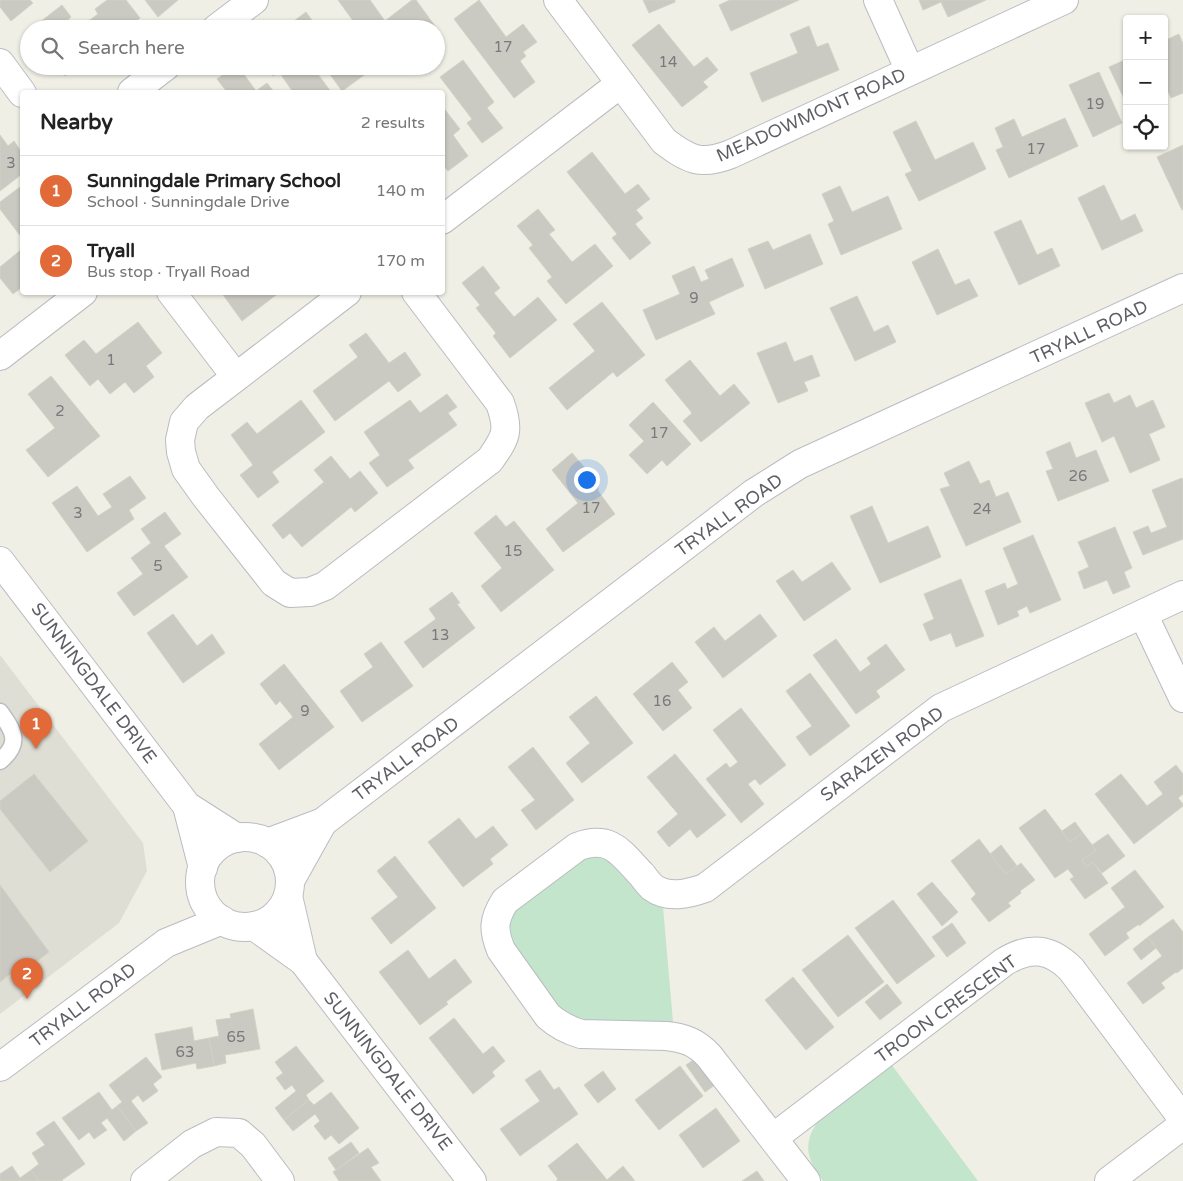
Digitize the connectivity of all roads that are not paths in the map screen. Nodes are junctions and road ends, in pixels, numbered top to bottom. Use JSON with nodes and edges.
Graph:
{"nodes":[{"id":1,"x":254,"y":0,"type":"edge"},
{"id":2,"x":558,"y":0,"type":"edge"},
{"id":3,"x":878,"y":0,"type":"edge"},
{"id":4,"x":1064,"y":0,"type":"edge"},
{"id":5,"x":228,"y":20,"type":"edge"},
{"id":6,"x":0,"y":63,"type":"edge"},
{"id":7,"x":910,"y":71,"type":"junction"},
{"id":8,"x":154,"y":75,"type":"edge"},
{"id":9,"x":620,"y":84,"type":"junction"},
{"id":10,"x":20,"y":90,"type":"edge"},
{"id":11,"x":135,"y":90,"type":"edge"},
{"id":12,"x":445,"y":218,"type":"edge"},
{"id":13,"x":1183,"y":288,"type":"edge"},
{"id":14,"x":79,"y":295,"type":"edge"},
{"id":15,"x":173,"y":295,"type":"edge"},
{"id":16,"x":343,"y":295,"type":"edge"},
{"id":17,"x":418,"y":295,"type":"edge"},
{"id":18,"x":0,"y":356,"type":"edge"},
{"id":19,"x":236,"y":376,"type":"junction"},
{"id":20,"x":0,"y":561,"type":"edge"},
{"id":21,"x":1183,"y":595,"type":"edge"},
{"id":22,"x":1143,"y":614,"type":"junction"},
{"id":23,"x":1183,"y":698,"type":"edge"},
{"id":24,"x":0,"y":712,"type":"edge"},
{"id":25,"x":0,"y":761,"type":"edge"},
{"id":26,"x":187,"y":806,"type":"junction"},
{"id":27,"x":323,"y":822,"type":"junction"},
{"id":28,"x":237,"y":838,"type":"junction"},
{"id":29,"x":267,"y":843,"type":"junction"},
{"id":30,"x":202,"y":878,"type":"junction"},
{"id":31,"x":289,"y":889,"type":"junction"},
{"id":32,"x":222,"y":920,"type":"junction"},
{"id":33,"x":254,"y":926,"type":"junction"},
{"id":34,"x":166,"y":943,"type":"junction"},
{"id":35,"x":303,"y":961,"type":"junction"},
{"id":36,"x":0,"y":1068,"type":"edge"},
{"id":37,"x":1183,"y":1119,"type":"edge"},
{"id":38,"x":1183,"y":1125,"type":"edge"},
{"id":39,"x":773,"y":1138,"type":"junction"},
{"id":40,"x":158,"y":1177,"type":"edge"},
{"id":41,"x":280,"y":1181,"type":"edge"},
{"id":42,"x":472,"y":1181,"type":"edge"},
{"id":43,"x":806,"y":1181,"type":"edge"},
{"id":44,"x":1109,"y":1181,"type":"edge"}],
"edges":[{"from":1,"to":5,"type":"street"},
{"from":2,"to":9,"type":"street","name":"MEADOWMONT ROAD"},
{"from":3,"to":7,"type":"street"},
{"from":4,"to":7,"type":"street","name":"MEADOWMONT ROAD"},
{"from":6,"to":10,"type":"street"},
{"from":7,"to":9,"type":"street","name":"MEADOWMONT ROAD"},
{"from":8,"to":11,"type":"street"},
{"from":9,"to":12,"type":"street"},
{"from":13,"to":27,"type":"street","name":"TRYALL ROAD"},
{"from":14,"to":18,"type":"street"},
{"from":15,"to":19,"type":"street"},
{"from":16,"to":19,"type":"street"},
{"from":17,"to":19,"type":"street"},
{"from":20,"to":26,"type":"street","name":"SUNNINGDALE DRIVE"},
{"from":21,"to":22,"type":"street","name":"SARAZEN ROAD"},
{"from":22,"to":23,"type":"street"},
{"from":22,"to":39,"type":"street","name":"SARAZEN ROAD"},
{"from":24,"to":25,"type":"lane"},
{"from":26,"to":28,"type":"street","name":"SUNNINGDALE DRIVE"},
{"from":26,"to":30,"type":"street","name":"SUNNINGDALE DRIVE"},
{"from":27,"to":29,"type":"street","name":"TRYALL ROAD"},
{"from":27,"to":31,"type":"street","name":"TRYALL ROAD"},
{"from":28,"to":29,"type":"street"},
{"from":28,"to":30,"type":"street"},
{"from":29,"to":31,"type":"street"},
{"from":30,"to":32,"type":"street"},
{"from":30,"to":34,"type":"street","name":"TRYALL ROAD"},
{"from":31,"to":33,"type":"street"},
{"from":31,"to":35,"type":"street","name":"SUNNINGDALE DRIVE"},
{"from":32,"to":33,"type":"street"},
{"from":32,"to":34,"type":"street","name":"TRYALL ROAD"},
{"from":33,"to":35,"type":"street","name":"SUNNINGDALE DRIVE"},
{"from":34,"to":36,"type":"street","name":"TRYALL ROAD"},
{"from":35,"to":42,"type":"street","name":"SUNNINGDALE DRIVE"},
{"from":37,"to":39,"type":"street","name":"TROON CRESCENT"},
{"from":38,"to":44,"type":"street"},
{"from":39,"to":43,"type":"street"},
{"from":40,"to":41,"type":"street"}]}
